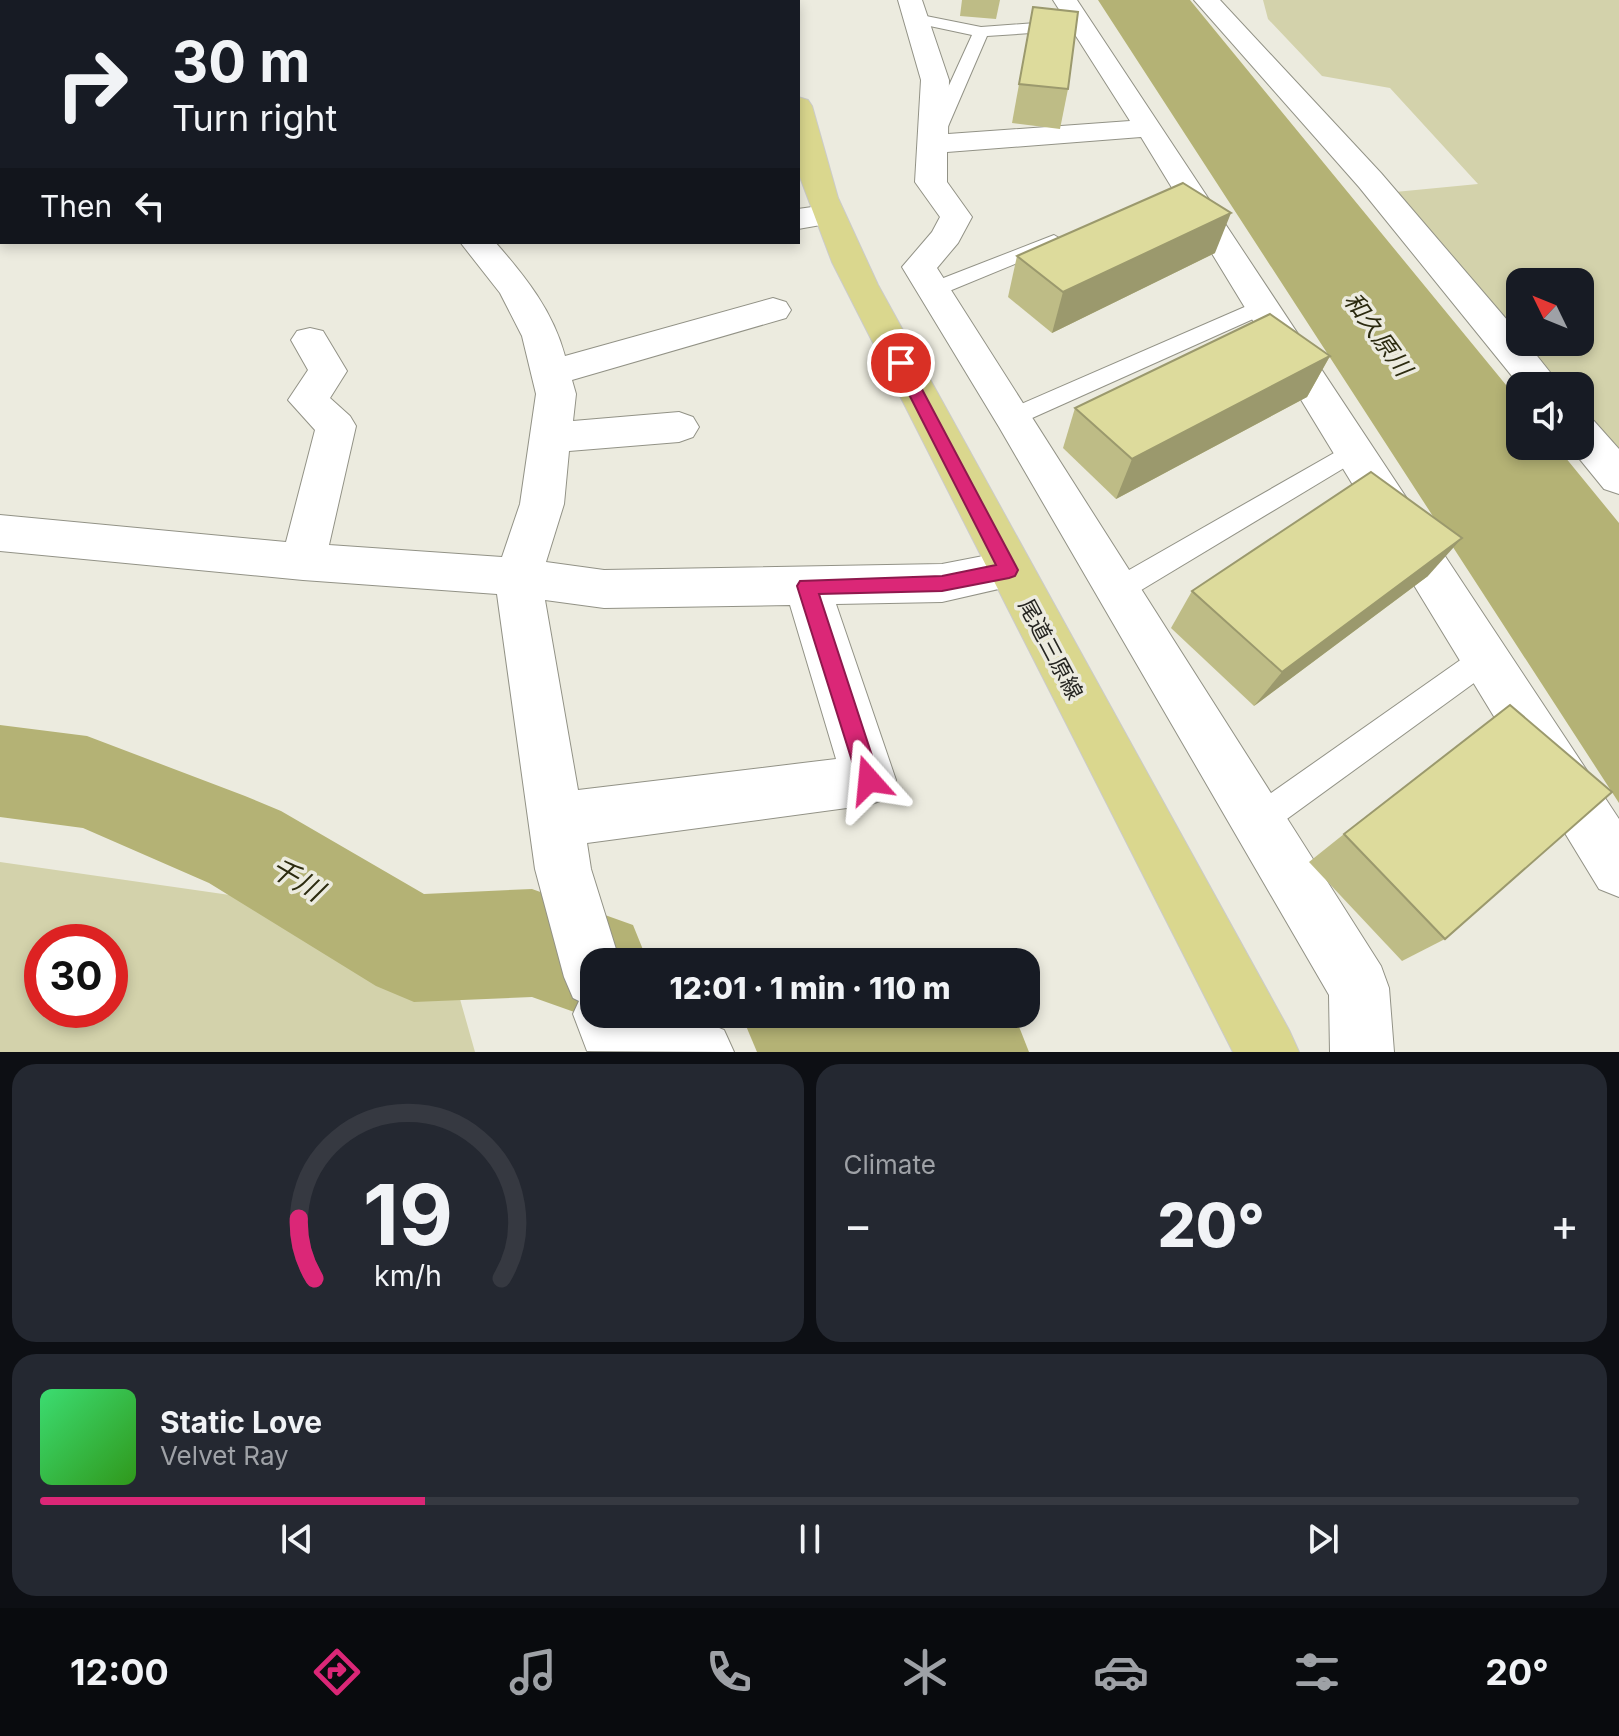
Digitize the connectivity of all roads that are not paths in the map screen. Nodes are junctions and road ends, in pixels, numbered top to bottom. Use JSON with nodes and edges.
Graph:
{"nodes":[{"id":1,"x":1206,"y":0,"type":"edge"},
{"id":2,"x":913,"y":10,"type":"edge"},
{"id":3,"x":1074,"y":12,"type":"edge"},
{"id":4,"x":981,"y":32,"type":"junction"},
{"id":5,"x":800,"y":118,"type":"edge"},
{"id":6,"x":1149,"y":128,"type":"junction"},
{"id":7,"x":932,"y":144,"type":"junction"},
{"id":8,"x":812,"y":217,"type":"edge"},
{"id":9,"x":1076,"y":232,"type":"edge"},
{"id":10,"x":479,"y":244,"type":"edge"},
{"id":11,"x":935,"y":289,"type":"junction"},
{"id":12,"x":1263,"y":306,"type":"junction"},
{"id":13,"x":773,"y":310,"type":"dead end"},
{"id":14,"x":310,"y":340,"type":"dead end"},
{"id":15,"x":1530,"y":372,"type":"edge"},
{"id":16,"x":550,"y":373,"type":"junction"},
{"id":17,"x":1013,"y":417,"type":"junction"},
{"id":18,"x":679,"y":427,"type":"dead end"},
{"id":19,"x":550,"y":438,"type":"junction"},
{"id":20,"x":1594,"y":448,"type":"edge"},
{"id":21,"x":1355,"y":450,"type":"junction"},
{"id":22,"x":1619,"y":478,"type":"edge"},
{"id":23,"x":0,"y":533,"type":"edge"},
{"id":24,"x":303,"y":562,"type":"junction"},
{"id":25,"x":1009,"y":570,"type":"junction"},
{"id":26,"x":518,"y":577,"type":"junction"},
{"id":27,"x":807,"y":586,"type":"junction"},
{"id":28,"x":1118,"y":590,"type":"junction"},
{"id":29,"x":1486,"y":658,"type":"junction"},
{"id":30,"x":555,"y":820,"type":"junction"},
{"id":31,"x":1258,"y":821,"type":"junction"},
{"id":32,"x":1619,"y":869,"type":"edge"},
{"id":33,"x":586,"y":948,"type":"edge"},
{"id":34,"x":609,"y":1028,"type":"edge"},
{"id":35,"x":702,"y":1052,"type":"edge"},
{"id":36,"x":1267,"y":1052,"type":"edge"},
{"id":37,"x":1362,"y":1052,"type":"edge"}],
"edges":[{"from":1,"to":15,"type":"street"},
{"from":2,"to":4,"type":"lane"},
{"from":2,"to":7,"type":"street"},
{"from":3,"to":4,"type":"lane"},
{"from":3,"to":6,"type":"street"},
{"from":4,"to":7,"type":"lane"},
{"from":5,"to":8,"type":"main road","name":"尾道三原線"},
{"from":6,"to":7,"type":"street"},
{"from":6,"to":12,"type":"street"},
{"from":7,"to":11,"type":"street"},
{"from":8,"to":25,"type":"main road","name":"尾道三原線"},
{"from":9,"to":11,"type":"lane"},
{"from":10,"to":16,"type":"street"},
{"from":11,"to":17,"type":"street"},
{"from":12,"to":17,"type":"lane"},
{"from":12,"to":21,"type":"street"},
{"from":13,"to":16,"type":"street"},
{"from":14,"to":24,"type":"street"},
{"from":16,"to":19,"type":"street"},
{"from":17,"to":28,"type":"street"},
{"from":18,"to":19,"type":"street"},
{"from":19,"to":26,"type":"street"},
{"from":20,"to":22,"type":"street"},
{"from":21,"to":28,"type":"lane"},
{"from":21,"to":29,"type":"street"},
{"from":23,"to":24,"type":"street"},
{"from":24,"to":26,"type":"street"},
{"from":25,"to":27,"type":"street"},
{"from":25,"to":36,"type":"main road","name":"尾道三原線"},
{"from":26,"to":27,"type":"street"},
{"from":26,"to":30,"type":"street"},
{"from":27,"to":30,"type":"street"},
{"from":28,"to":31,"type":"street"},
{"from":29,"to":31,"type":"lane"},
{"from":29,"to":32,"type":"street"},
{"from":30,"to":33,"type":"street"},
{"from":31,"to":37,"type":"street"},
{"from":34,"to":35,"type":"street"}]}
